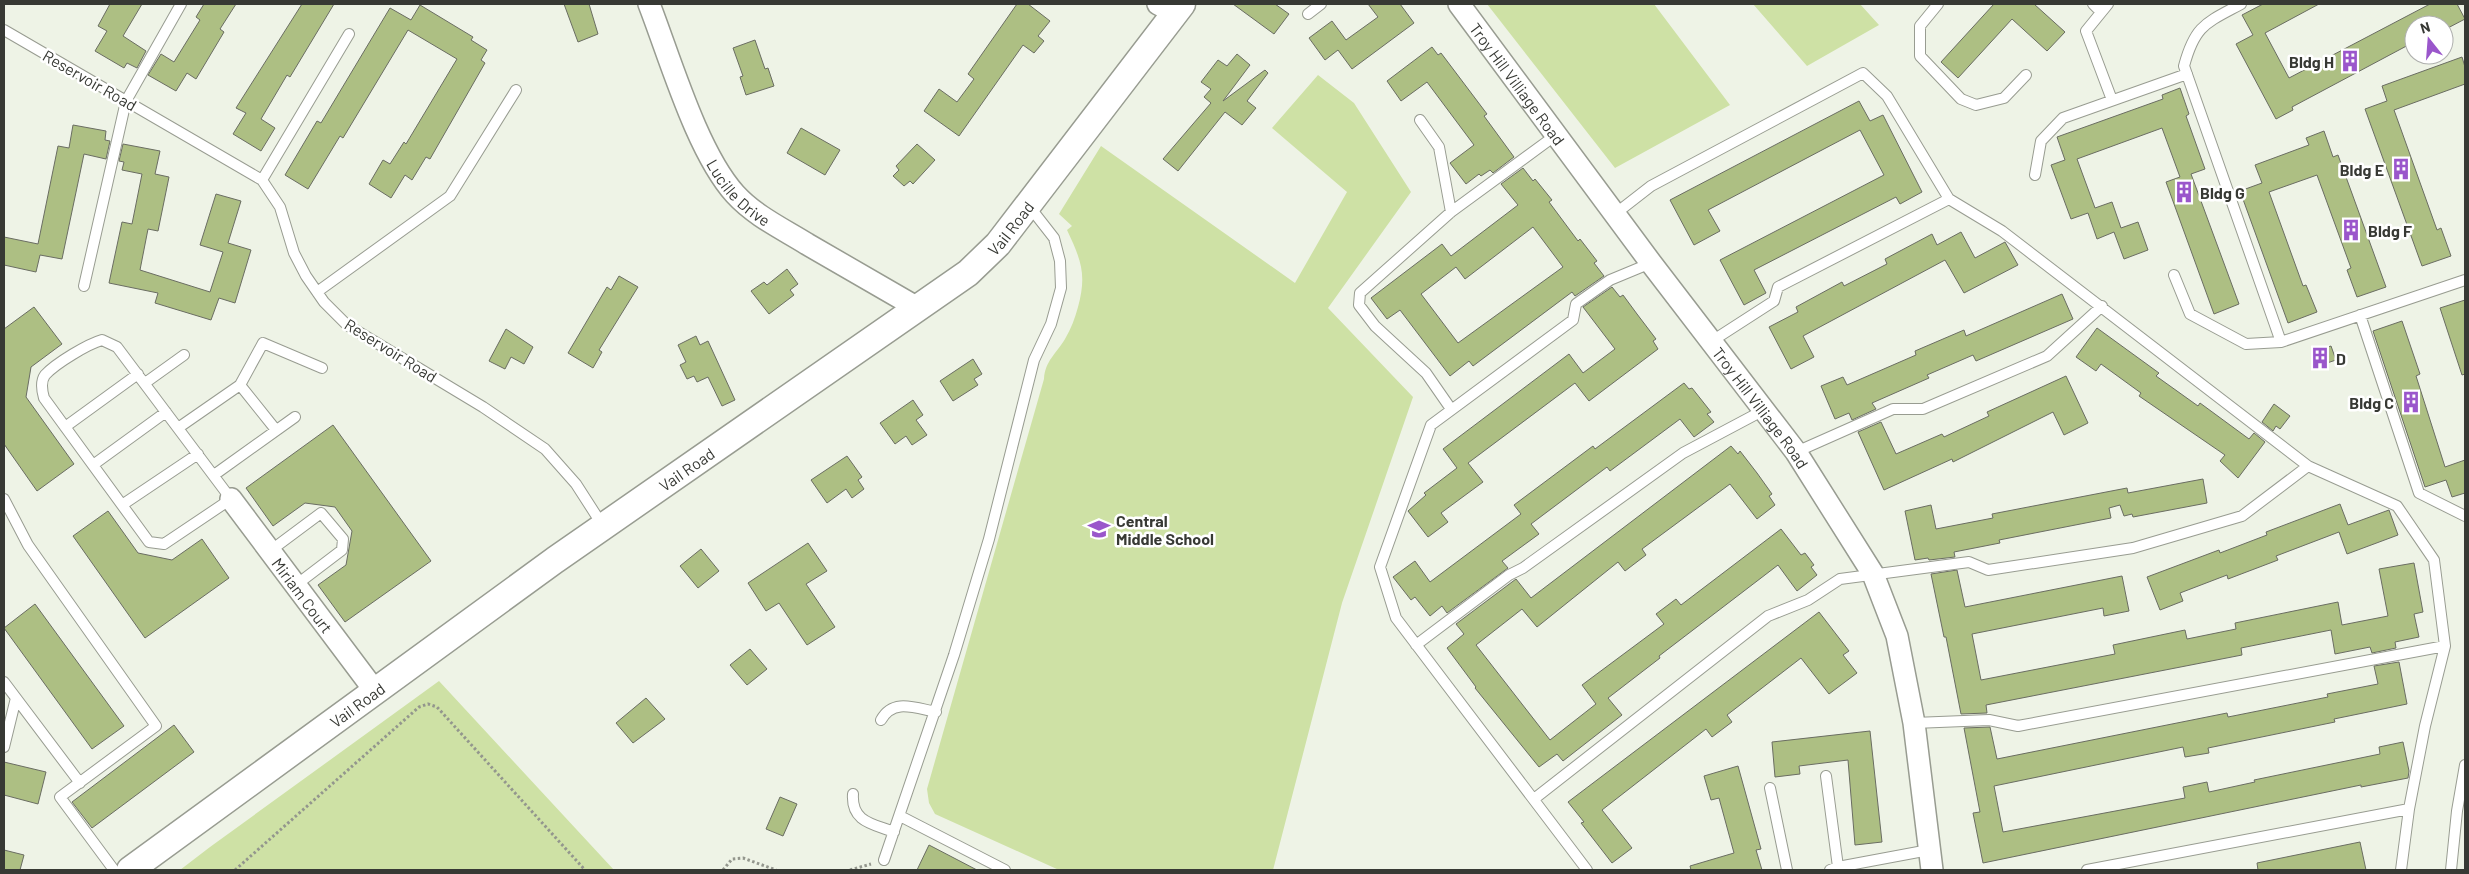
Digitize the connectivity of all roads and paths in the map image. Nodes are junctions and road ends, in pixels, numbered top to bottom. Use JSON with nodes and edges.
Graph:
{"nodes":[{"id":1,"x":181,"y":4,"type":"edge"},
{"id":2,"x":650,"y":4,"type":"edge"},
{"id":3,"x":1321,"y":4,"type":"edge"},
{"id":4,"x":1459,"y":4,"type":"edge"},
{"id":5,"x":1938,"y":4,"type":"edge"},
{"id":6,"x":2093,"y":4,"type":"edge"},
{"id":7,"x":2242,"y":4,"type":"edge"},
{"id":8,"x":1172,"y":7,"type":"edge"},
{"id":9,"x":2104,"y":8,"type":"edge"},
{"id":10,"x":1308,"y":14,"type":"dead end"},
{"id":11,"x":4,"y":30,"type":"edge"},
{"id":12,"x":348,"y":34,"type":"dead end"},
{"id":13,"x":2187,"y":74,"type":"junction"},
{"id":14,"x":2026,"y":75,"type":"dead end"},
{"id":15,"x":516,"y":90,"type":"dead end"},
{"id":16,"x":2112,"y":100,"type":"junction"},
{"id":17,"x":126,"y":101,"type":"junction"},
{"id":18,"x":1420,"y":120,"type":"dead end"},
{"id":19,"x":1556,"y":136,"type":"junction"},
{"id":20,"x":2034,"y":175,"type":"dead end"},
{"id":21,"x":262,"y":180,"type":"junction"},
{"id":22,"x":1949,"y":199,"type":"junction"},
{"id":23,"x":1028,"y":205,"type":"junction"},
{"id":24,"x":1451,"y":212,"type":"junction"},
{"id":25,"x":1615,"y":214,"type":"junction"},
{"id":26,"x":1651,"y":263,"type":"junction"},
{"id":27,"x":2174,"y":275,"type":"dead end"},
{"id":28,"x":2465,"y":280,"type":"edge"},
{"id":29,"x":84,"y":286,"type":"dead end"},
{"id":30,"x":318,"y":292,"type":"junction"},
{"id":31,"x":2102,"y":306,"type":"junction"},
{"id":32,"x":916,"y":307,"type":"junction"},
{"id":33,"x":2360,"y":315,"type":"junction"},
{"id":34,"x":1712,"y":341,"type":"junction"},
{"id":35,"x":2281,"y":342,"type":"junction"},
{"id":36,"x":184,"y":355,"type":"dead end"},
{"id":37,"x":322,"y":368,"type":"dead end"},
{"id":38,"x":138,"y":374,"type":"junction"},
{"id":39,"x":145,"y":383,"type":"junction"},
{"id":40,"x":240,"y":385,"type":"junction"},
{"id":41,"x":1451,"y":409,"type":"junction"},
{"id":42,"x":1764,"y":410,"type":"junction"},
{"id":43,"x":166,"y":412,"type":"junction"},
{"id":44,"x":295,"y":416,"type":"dead end"},
{"id":45,"x":65,"y":427,"type":"junction"},
{"id":46,"x":178,"y":428,"type":"junction"},
{"id":47,"x":276,"y":430,"type":"junction"},
{"id":48,"x":1796,"y":452,"type":"junction"},
{"id":49,"x":198,"y":454,"type":"junction"},
{"id":50,"x":93,"y":465,"type":"junction"},
{"id":51,"x":2308,"y":466,"type":"junction"},
{"id":52,"x":214,"y":475,"type":"junction"},
{"id":53,"x":4,"y":499,"type":"edge"},
{"id":54,"x":231,"y":499,"type":"junction"},
{"id":55,"x":122,"y":505,"type":"junction"},
{"id":56,"x":2465,"y":516,"type":"edge"},
{"id":57,"x":603,"y":527,"type":"junction"},
{"id":58,"x":270,"y":551,"type":"junction"},
{"id":59,"x":1873,"y":574,"type":"junction"},
{"id":60,"x":296,"y":585,"type":"junction"},
{"id":61,"x":1416,"y":645,"type":"junction"},
{"id":62,"x":2445,"y":646,"type":"junction"},
{"id":63,"x":4,"y":682,"type":"edge"},
{"id":64,"x":375,"y":692,"type":"junction"},
{"id":65,"x":16,"y":698,"type":"junction"},
{"id":66,"x":936,"y":712,"type":"junction"},
{"id":67,"x":881,"y":720,"type":"dead end"},
{"id":68,"x":1914,"y":723,"type":"junction"},
{"id":69,"x":4,"y":747,"type":"edge"},
{"id":70,"x":2465,"y":765,"type":"edge"},
{"id":71,"x":1826,"y":776,"type":"dead end"},
{"id":72,"x":80,"y":782,"type":"junction"},
{"id":73,"x":1770,"y":788,"type":"dead end"},
{"id":74,"x":853,"y":794,"type":"dead end"},
{"id":75,"x":1534,"y":799,"type":"junction"},
{"id":76,"x":2409,"y":809,"type":"junction"},
{"id":77,"x":900,"y":816,"type":"junction"},
{"id":78,"x":894,"y":832,"type":"junction"},
{"id":79,"x":884,"y":860,"type":"joint"},
{"id":80,"x":1930,"y":860,"type":"edge"},
{"id":81,"x":1834,"y":868,"type":"edge"},
{"id":82,"x":114,"y":870,"type":"edge"},
{"id":83,"x":130,"y":870,"type":"edge"},
{"id":84,"x":235,"y":870,"type":"edge"},
{"id":85,"x":585,"y":870,"type":"edge"},
{"id":86,"x":723,"y":870,"type":"edge"},
{"id":87,"x":776,"y":870,"type":"edge"},
{"id":88,"x":850,"y":870,"type":"edge"},
{"id":89,"x":1005,"y":870,"type":"edge"},
{"id":90,"x":1588,"y":870,"type":"edge"},
{"id":91,"x":1787,"y":870,"type":"edge"},
{"id":92,"x":2088,"y":870,"type":"edge"},
{"id":93,"x":2401,"y":870,"type":"edge"},
{"id":94,"x":2451,"y":870,"type":"edge"}],
"edges":[{"from":1,"to":17,"type":"lane"},
{"from":2,"to":32,"type":"street","name":"Lucille Drive"},
{"from":3,"to":10,"type":"lane"},
{"from":4,"to":19,"type":"street","name":"Troy Hill Villiage Road"},
{"from":5,"to":14,"type":"lane"},
{"from":6,"to":9,"type":"lane"},
{"from":7,"to":13,"type":"lane"},
{"from":8,"to":23,"type":"street","name":"Vail Road"},
{"from":9,"to":16,"type":"lane"},
{"from":11,"to":17,"type":"lane","name":"Reservoir Road"},
{"from":12,"to":21,"type":"lane"},
{"from":13,"to":16,"type":"lane"},
{"from":13,"to":35,"type":"lane"},
{"from":15,"to":30,"type":"lane"},
{"from":16,"to":20,"type":"lane"},
{"from":17,"to":21,"type":"lane","name":"Reservoir Road"},
{"from":17,"to":29,"type":"lane"},
{"from":18,"to":24,"type":"lane"},
{"from":19,"to":24,"type":"lane"},
{"from":19,"to":25,"type":"street","name":"Troy Hill Villiage Road"},
{"from":21,"to":30,"type":"lane","name":"Reservoir Road"},
{"from":22,"to":25,"type":"lane"},
{"from":22,"to":31,"type":"lane"},
{"from":22,"to":34,"type":"lane"},
{"from":23,"to":32,"type":"street","name":"Vail Road"},
{"from":23,"to":66,"type":"lane"},
{"from":24,"to":41,"type":"lane"},
{"from":25,"to":26,"type":"street","name":"Troy Hill Villiage Road"},
{"from":26,"to":34,"type":"street","name":"Troy Hill Villiage Road"},
{"from":26,"to":41,"type":"lane"},
{"from":27,"to":35,"type":"lane"},
{"from":28,"to":33,"type":"lane"},
{"from":30,"to":57,"type":"lane","name":"Reservoir Road"},
{"from":31,"to":48,"type":"lane"},
{"from":31,"to":51,"type":"lane"},
{"from":32,"to":57,"type":"street","name":"Vail Road"},
{"from":33,"to":35,"type":"lane"},
{"from":33,"to":56,"type":"lane"},
{"from":34,"to":42,"type":"street","name":"Troy Hill Villiage Road"},
{"from":36,"to":39,"type":"lane"},
{"from":37,"to":40,"type":"lane"},
{"from":38,"to":39,"type":"lane"},
{"from":38,"to":45,"type":"lane"},
{"from":38,"to":45,"type":"lane"},
{"from":39,"to":43,"type":"lane"},
{"from":40,"to":46,"type":"lane"},
{"from":40,"to":47,"type":"lane"},
{"from":41,"to":61,"type":"lane"},
{"from":42,"to":48,"type":"street","name":"Troy Hill Villiage Road"},
{"from":42,"to":61,"type":"lane"},
{"from":43,"to":46,"type":"lane"},
{"from":43,"to":50,"type":"lane"},
{"from":44,"to":47,"type":"lane"},
{"from":45,"to":50,"type":"lane"},
{"from":46,"to":49,"type":"lane"},
{"from":47,"to":52,"type":"lane"},
{"from":48,"to":59,"type":"street","name":"Troy Hill Villiage Road"},
{"from":49,"to":52,"type":"lane"},
{"from":49,"to":55,"type":"lane"},
{"from":50,"to":55,"type":"lane"},
{"from":51,"to":59,"type":"lane"},
{"from":51,"to":62,"type":"lane"},
{"from":52,"to":54,"type":"lane"},
{"from":53,"to":72,"type":"lane"},
{"from":54,"to":55,"type":"lane"},
{"from":54,"to":58,"type":"street","name":"Miriam Court"},
{"from":57,"to":64,"type":"street","name":"Vail Road"},
{"from":58,"to":60,"type":"street","name":"Miriam Court"},
{"from":58,"to":60,"type":"lane"},
{"from":59,"to":68,"type":"street","name":"Troy Hill Villiage Road"},
{"from":59,"to":75,"type":"lane"},
{"from":60,"to":64,"type":"street","name":"Miriam Court"},
{"from":61,"to":75,"type":"lane"},
{"from":62,"to":68,"type":"lane"},
{"from":62,"to":76,"type":"lane"},
{"from":63,"to":65,"type":"lane"},
{"from":64,"to":83,"type":"street","name":"Vail Road"},
{"from":65,"to":69,"type":"lane"},
{"from":65,"to":72,"type":"lane"},
{"from":66,"to":67,"type":"lane"},
{"from":66,"to":77,"type":"lane"},
{"from":68,"to":80,"type":"street","name":"Troy Hill Villiage Road"},
{"from":70,"to":94,"type":"lane"},
{"from":71,"to":81,"type":"lane"},
{"from":72,"to":82,"type":"lane"},
{"from":73,"to":91,"type":"lane"},
{"from":74,"to":78,"type":"lane"},
{"from":75,"to":90,"type":"lane"},
{"from":76,"to":92,"type":"lane"},
{"from":76,"to":93,"type":"lane"},
{"from":77,"to":78,"type":"lane"},
{"from":77,"to":89,"type":"lane"},
{"from":78,"to":79,"type":"lane"},
{"from":79,"to":88,"type":"path"},
{"from":80,"to":81,"type":"lane"},
{"from":84,"to":85,"type":"path"},
{"from":86,"to":87,"type":"path"}]}
